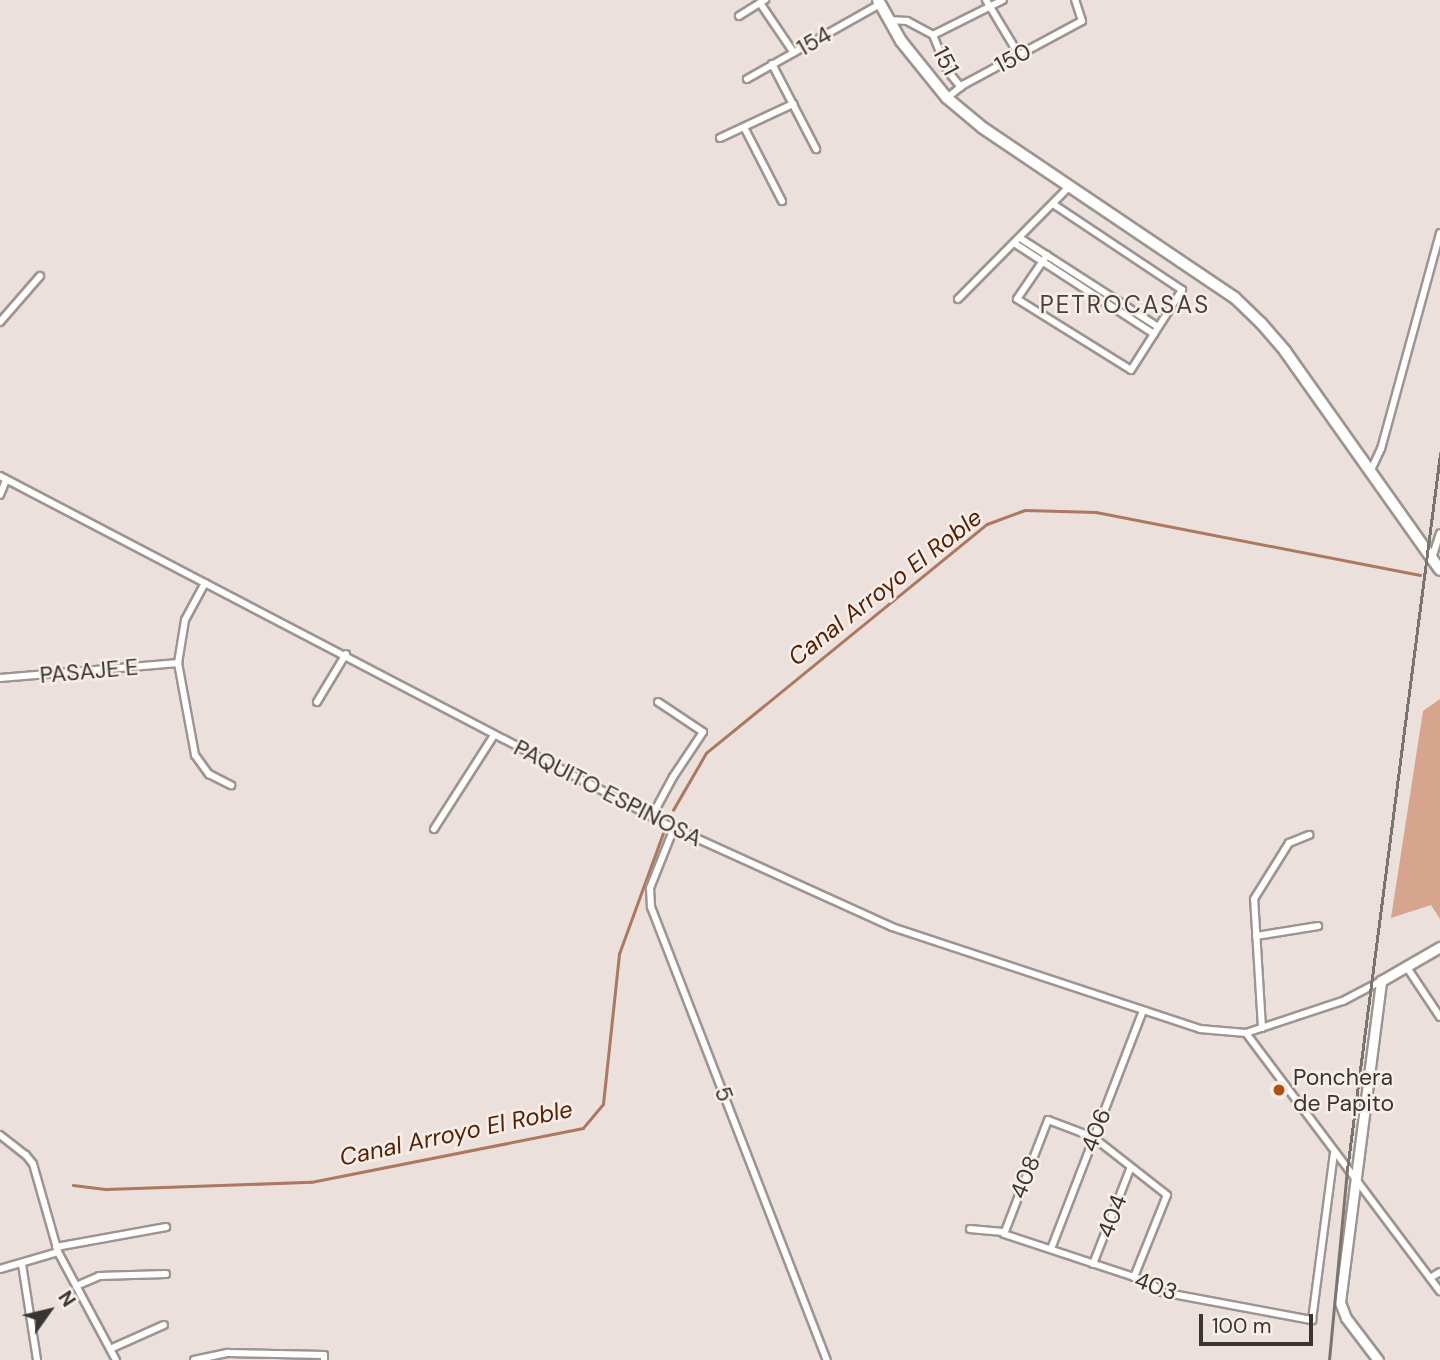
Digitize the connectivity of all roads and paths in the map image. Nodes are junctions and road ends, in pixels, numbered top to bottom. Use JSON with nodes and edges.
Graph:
{"nodes":[{"id":1,"x":1003,"y":0,"type":"edge"},
{"id":2,"x":1079,"y":1,"type":"edge"},
{"id":3,"x":763,"y":2,"type":"edge"},
{"id":4,"x":879,"y":2,"type":"edge"},
{"id":5,"x":988,"y":3,"type":"edge"},
{"id":6,"x":739,"y":16,"type":"dead end"},
{"id":7,"x":889,"y":20,"type":"junction"},
{"id":8,"x":933,"y":35,"type":"junction"},
{"id":9,"x":794,"y":53,"type":"junction"},
{"id":10,"x":1019,"y":55,"type":"junction"},
{"id":11,"x":772,"y":64,"type":"junction"},
{"id":12,"x":747,"y":79,"type":"dead end"},
{"id":13,"x":961,"y":87,"type":"junction"},
{"id":14,"x":947,"y":98,"type":"junction"},
{"id":15,"x":793,"y":104,"type":"junction"},
{"id":16,"x":745,"y":129,"type":"junction"},
{"id":17,"x":720,"y":138,"type":"dead end"},
{"id":18,"x":816,"y":149,"type":"dead end"},
{"id":19,"x":1069,"y":187,"type":"junction"},
{"id":20,"x":782,"y":201,"type":"dead end"},
{"id":21,"x":1054,"y":204,"type":"junction"},
{"id":22,"x":1440,"y":233,"type":"edge"},
{"id":23,"x":1017,"y":240,"type":"junction"},
{"id":24,"x":1047,"y":255,"type":"junction"},
{"id":25,"x":1042,"y":262,"type":"junction"},
{"id":26,"x":40,"y":276,"type":"dead end"},
{"id":27,"x":958,"y":299,"type":"dead end"},
{"id":28,"x":0,"y":322,"type":"edge"},
{"id":29,"x":1158,"y":327,"type":"junction"},
{"id":30,"x":1154,"y":334,"type":"junction"},
{"id":31,"x":1371,"y":470,"type":"junction"},
{"id":32,"x":3,"y":478,"type":"edge"},
{"id":33,"x":0,"y":495,"type":"edge"},
{"id":34,"x":1440,"y":533,"type":"edge"},
{"id":35,"x":1432,"y":558,"type":"junction"},
{"id":36,"x":1440,"y":570,"type":"edge"},
{"id":37,"x":205,"y":583,"type":"junction"},
{"id":38,"x":346,"y":654,"type":"junction"},
{"id":39,"x":178,"y":663,"type":"junction"},
{"id":40,"x":0,"y":678,"type":"edge"},
{"id":41,"x":317,"y":702,"type":"dead end"},
{"id":42,"x":658,"y":702,"type":"dead end"},
{"id":43,"x":494,"y":735,"type":"junction"},
{"id":44,"x":230,"y":785,"type":"dead end"},
{"id":45,"x":652,"y":816,"type":"junction"},
{"id":46,"x":674,"y":828,"type":"junction"},
{"id":47,"x":434,"y":830,"type":"dead end"},
{"id":48,"x":1309,"y":835,"type":"dead end"},
{"id":49,"x":1318,"y":926,"type":"dead end"},
{"id":50,"x":1256,"y":936,"type":"junction"},
{"id":51,"x":1440,"y":947,"type":"edge"},
{"id":52,"x":1406,"y":966,"type":"junction"},
{"id":53,"x":1381,"y":981,"type":"junction"},
{"id":54,"x":1143,"y":1011,"type":"junction"},
{"id":55,"x":1440,"y":1017,"type":"edge"},
{"id":56,"x":1262,"y":1028,"type":"junction"},
{"id":57,"x":1246,"y":1033,"type":"junction"},
{"id":58,"x":0,"y":1135,"type":"edge"},
{"id":59,"x":1093,"y":1137,"type":"junction"},
{"id":60,"x":1334,"y":1153,"type":"junction"},
{"id":61,"x":1130,"y":1168,"type":"junction"},
{"id":62,"x":1355,"y":1181,"type":"junction"},
{"id":63,"x":166,"y":1227,"type":"dead end"},
{"id":64,"x":970,"y":1229,"type":"dead end"},
{"id":65,"x":1004,"y":1233,"type":"junction"},
{"id":66,"x":1051,"y":1249,"type":"junction"},
{"id":67,"x":57,"y":1250,"type":"junction"},
{"id":68,"x":1093,"y":1264,"type":"junction"},
{"id":69,"x":22,"y":1265,"type":"junction"},
{"id":70,"x":0,"y":1269,"type":"edge"},
{"id":71,"x":1440,"y":1272,"type":"edge"},
{"id":72,"x":166,"y":1274,"type":"dead end"},
{"id":73,"x":1134,"y":1277,"type":"junction"},
{"id":74,"x":1430,"y":1278,"type":"junction"},
{"id":75,"x":76,"y":1286,"type":"junction"},
{"id":76,"x":1440,"y":1291,"type":"edge"},
{"id":77,"x":164,"y":1325,"type":"dead end"},
{"id":78,"x":110,"y":1349,"type":"junction"},
{"id":79,"x":324,"y":1357,"type":"edge"},
{"id":80,"x":37,"y":1360,"type":"edge"},
{"id":81,"x":116,"y":1360,"type":"edge"},
{"id":82,"x":194,"y":1360,"type":"edge"},
{"id":83,"x":827,"y":1360,"type":"edge"},
{"id":84,"x":1378,"y":1360,"type":"edge"}],
"edges":[{"from":1,"to":5,"type":"street"},
{"from":2,"to":10,"type":"street","name":"150"},
{"from":3,"to":6,"type":"street"},
{"from":3,"to":9,"type":"street"},
{"from":4,"to":7,"type":"main road"},
{"from":4,"to":9,"type":"street","name":"154"},
{"from":5,"to":8,"type":"street"},
{"from":5,"to":10,"type":"street"},
{"from":7,"to":8,"type":"street"},
{"from":7,"to":14,"type":"main road"},
{"from":8,"to":13,"type":"street","name":"151"},
{"from":9,"to":11,"type":"street","name":"154"},
{"from":10,"to":13,"type":"street","name":"150"},
{"from":11,"to":12,"type":"street","name":"154"},
{"from":11,"to":15,"type":"street"},
{"from":13,"to":14,"type":"street","name":"150"},
{"from":14,"to":19,"type":"main road"},
{"from":15,"to":16,"type":"street"},
{"from":15,"to":18,"type":"street"},
{"from":16,"to":17,"type":"street"},
{"from":16,"to":20,"type":"street"},
{"from":19,"to":21,"type":"street"},
{"from":19,"to":31,"type":"main road"},
{"from":21,"to":23,"type":"street"},
{"from":21,"to":29,"type":"street"},
{"from":22,"to":31,"type":"street"},
{"from":23,"to":24,"type":"street"},
{"from":23,"to":25,"type":"street"},
{"from":23,"to":27,"type":"street"},
{"from":24,"to":25,"type":"street"},
{"from":24,"to":29,"type":"street"},
{"from":25,"to":30,"type":"street"},
{"from":25,"to":30,"type":"street"},
{"from":26,"to":28,"type":"street"},
{"from":29,"to":30,"type":"street"},
{"from":31,"to":35,"type":"main road"},
{"from":32,"to":33,"type":"street"},
{"from":32,"to":37,"type":"street","name":"PAQUITO ESPINOSA"},
{"from":34,"to":35,"type":"street"},
{"from":35,"to":36,"type":"main road"},
{"from":37,"to":38,"type":"street","name":"PAQUITO ESPINOSA"},
{"from":37,"to":39,"type":"street"},
{"from":38,"to":41,"type":"street"},
{"from":38,"to":43,"type":"street","name":"PAQUITO ESPINOSA"},
{"from":39,"to":40,"type":"street","name":"PASAJE E"},
{"from":39,"to":44,"type":"street"},
{"from":42,"to":45,"type":"street"},
{"from":43,"to":45,"type":"street","name":"PAQUITO ESPINOSA"},
{"from":43,"to":47,"type":"street"},
{"from":45,"to":46,"type":"street","name":"PAQUITO ESPINOSA"},
{"from":46,"to":54,"type":"street","name":"PAQUITO ESPINOSA"},
{"from":46,"to":83,"type":"street","name":"5"},
{"from":48,"to":50,"type":"street"},
{"from":49,"to":50,"type":"street"},
{"from":50,"to":56,"type":"street"},
{"from":51,"to":52,"type":"main road"},
{"from":52,"to":53,"type":"main road"},
{"from":52,"to":55,"type":"street"},
{"from":53,"to":56,"type":"street"},
{"from":53,"to":62,"type":"main road"},
{"from":54,"to":57,"type":"street","name":"PAQUITO ESPINOSA"},
{"from":54,"to":59,"type":"street","name":"406"},
{"from":56,"to":57,"type":"street"},
{"from":57,"to":60,"type":"street"},
{"from":58,"to":67,"type":"street"},
{"from":59,"to":61,"type":"street"},
{"from":59,"to":65,"type":"street","name":"408"},
{"from":59,"to":66,"type":"street","name":"406"},
{"from":60,"to":62,"type":"street"},
{"from":60,"to":73,"type":"street","name":"403"},
{"from":61,"to":68,"type":"street","name":"404"},
{"from":61,"to":73,"type":"street"},
{"from":62,"to":74,"type":"street"},
{"from":62,"to":84,"type":"main road"},
{"from":63,"to":67,"type":"street"},
{"from":64,"to":65,"type":"street","name":"403"},
{"from":65,"to":66,"type":"street","name":"403"},
{"from":66,"to":68,"type":"street","name":"403"},
{"from":67,"to":69,"type":"street"},
{"from":67,"to":75,"type":"street"},
{"from":68,"to":73,"type":"street","name":"403"},
{"from":69,"to":70,"type":"street"},
{"from":69,"to":80,"type":"street"},
{"from":71,"to":74,"type":"street"},
{"from":72,"to":75,"type":"street"},
{"from":74,"to":76,"type":"street"},
{"from":75,"to":78,"type":"street"},
{"from":77,"to":78,"type":"street"},
{"from":78,"to":81,"type":"street"},
{"from":79,"to":82,"type":"street"}]}
